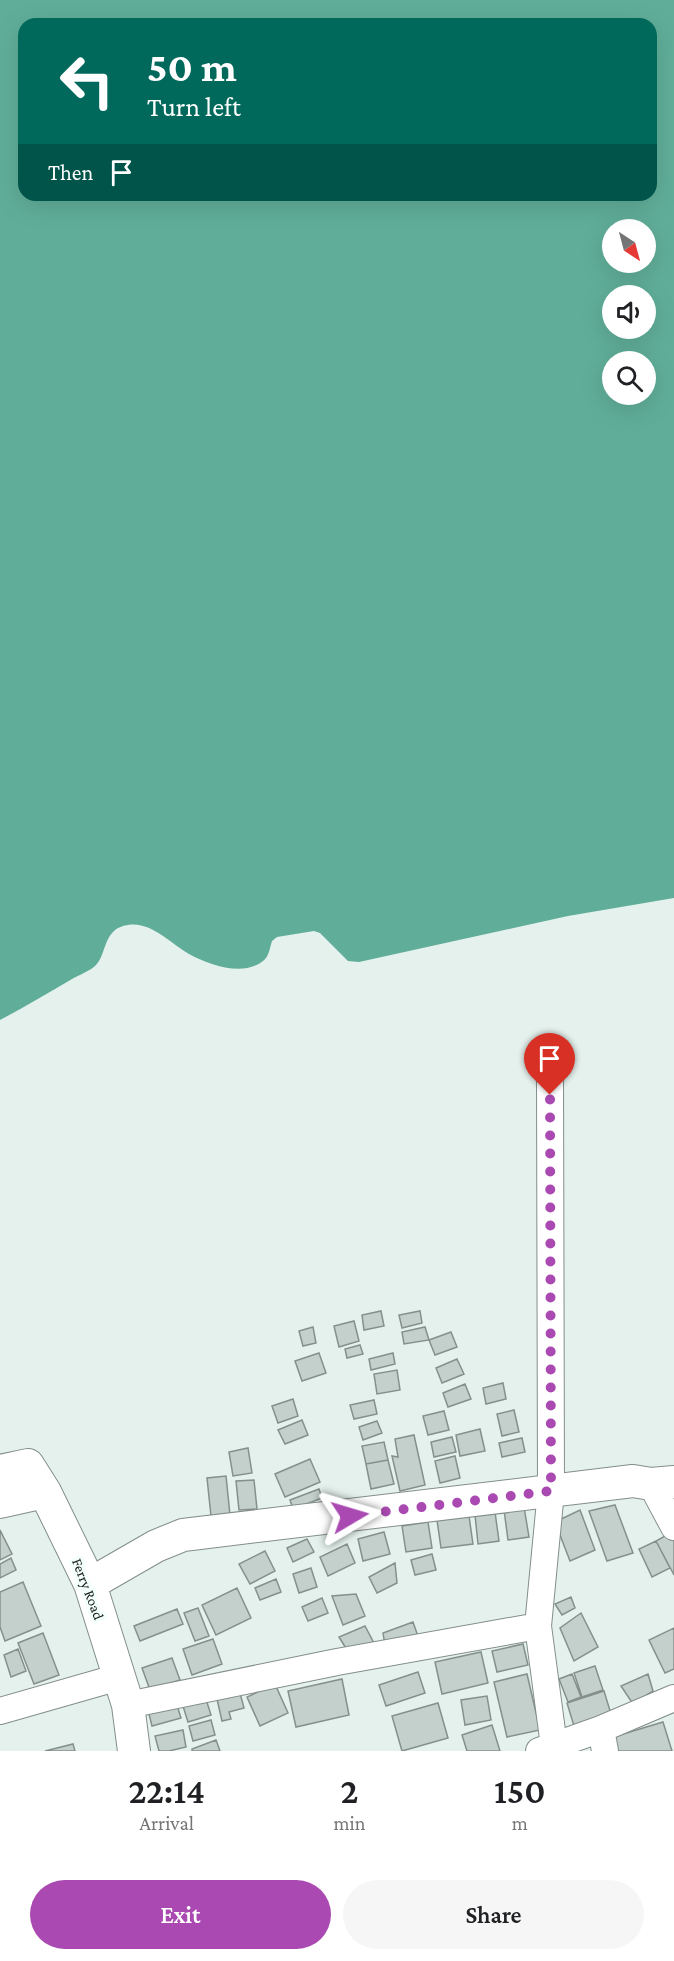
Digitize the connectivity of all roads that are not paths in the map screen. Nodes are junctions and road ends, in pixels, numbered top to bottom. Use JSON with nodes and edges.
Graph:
{"nodes":[{"id":1,"x":550,"y":1072,"type":"dead end"},
{"id":2,"x":9,"y":1462,"type":"edge"},
{"id":3,"x":662,"y":1483,"type":"edge"},
{"id":4,"x":551,"y":1491,"type":"junction"},
{"id":5,"x":45,"y":1492,"type":"junction"},
{"id":6,"x":0,"y":1502,"type":"edge"},
{"id":7,"x":674,"y":1527,"type":"edge"},
{"id":8,"x":90,"y":1584,"type":"junction"},
{"id":9,"x":538,"y":1626,"type":"junction"},
{"id":10,"x":123,"y":1691,"type":"junction"},
{"id":11,"x":674,"y":1698,"type":"edge"},
{"id":12,"x":0,"y":1711,"type":"edge"},
{"id":13,"x":603,"y":1740,"type":"edge"},
{"id":14,"x":546,"y":1749,"type":"edge"},
{"id":15,"x":134,"y":1751,"type":"edge"}],
"edges":[{"from":1,"to":4,"type":"street"},
{"from":2,"to":5,"type":"street","name":"Ferry Road"},
{"from":3,"to":4,"type":"street"},
{"from":3,"to":7,"type":"street"},
{"from":4,"to":8,"type":"street"},
{"from":4,"to":9,"type":"street"},
{"from":5,"to":6,"type":"street"},
{"from":5,"to":8,"type":"street","name":"Ferry Road"},
{"from":8,"to":10,"type":"street","name":"Ferry Road"},
{"from":9,"to":10,"type":"street"},
{"from":9,"to":14,"type":"street"},
{"from":10,"to":12,"type":"street"},
{"from":10,"to":15,"type":"street","name":"Ferry Road"},
{"from":11,"to":13,"type":"street"},
{"from":13,"to":14,"type":"street"}]}
